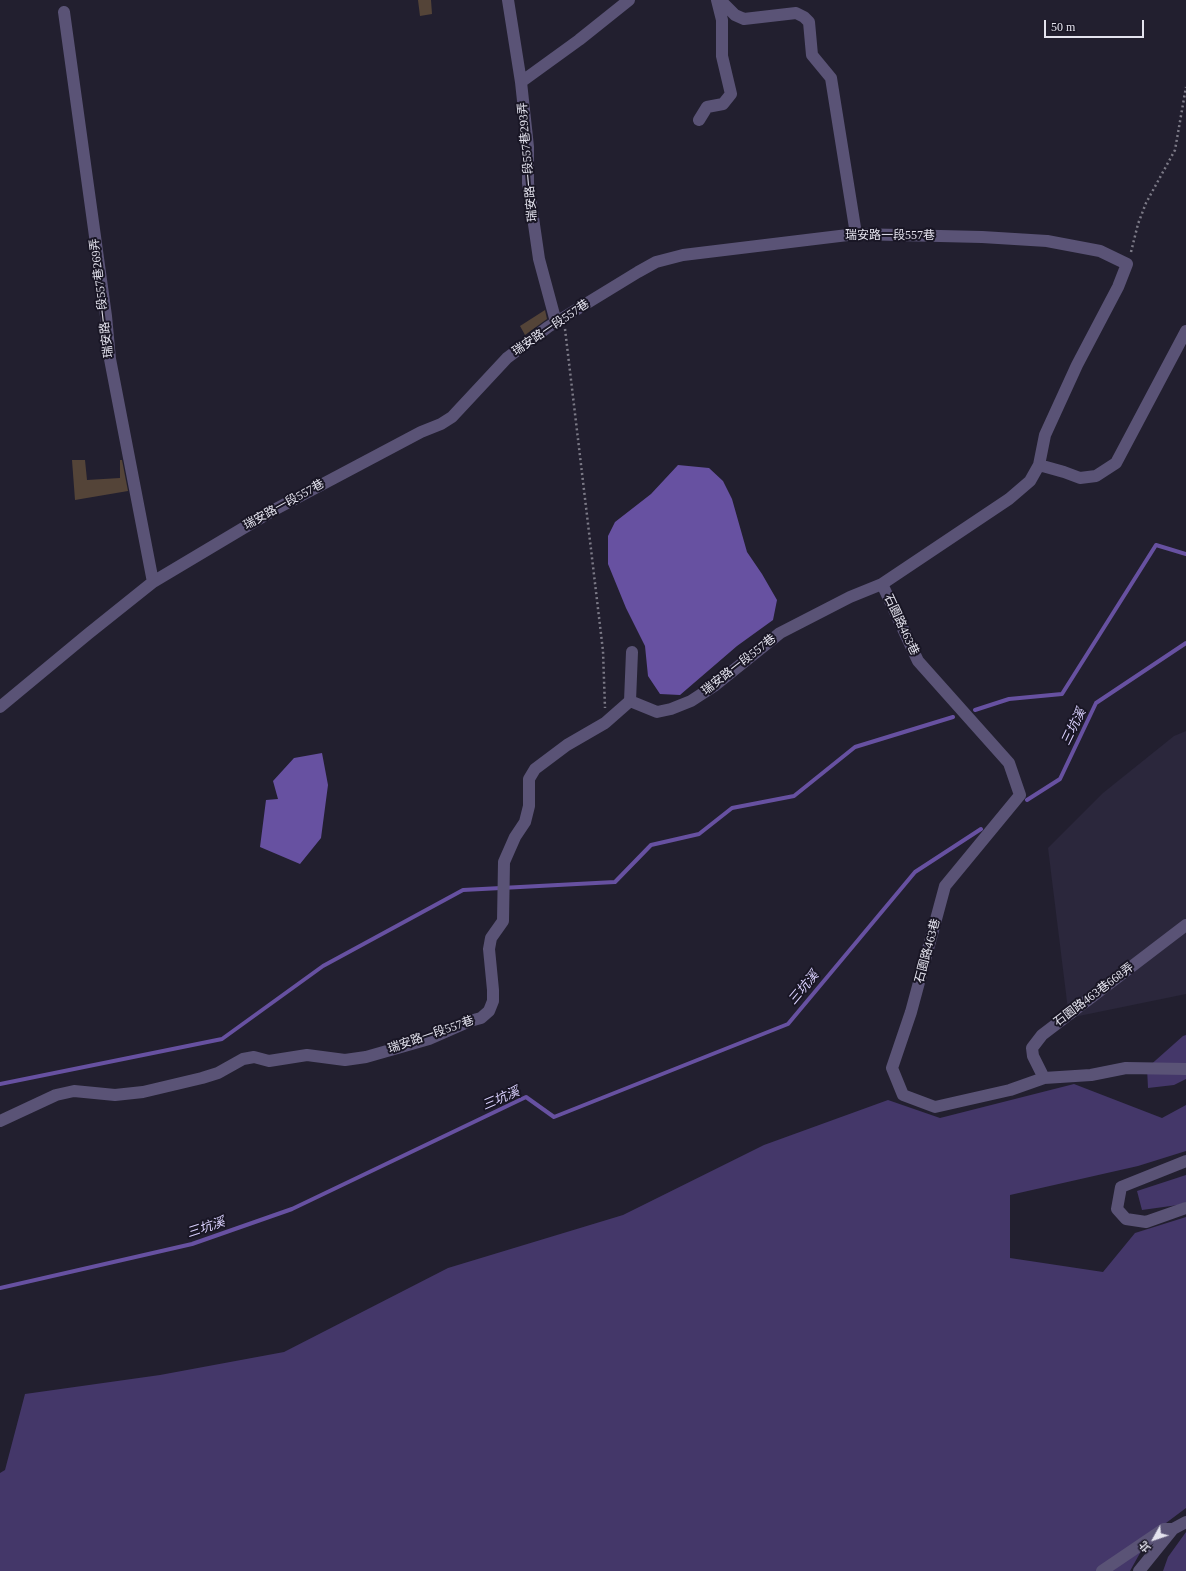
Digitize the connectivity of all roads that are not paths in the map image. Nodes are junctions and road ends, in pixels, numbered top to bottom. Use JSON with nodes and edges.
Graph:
{"nodes":[{"id":1,"x":508,"y":0,"type":"edge"},
{"id":2,"x":629,"y":0,"type":"edge"},
{"id":3,"x":718,"y":0,"type":"edge"},
{"id":4,"x":64,"y":12,"type":"dead end"},
{"id":5,"x":521,"y":82,"type":"junction"},
{"id":6,"x":699,"y":120,"type":"dead end"},
{"id":7,"x":856,"y":234,"type":"junction"},
{"id":8,"x":560,"y":320,"type":"junction"},
{"id":9,"x":1186,"y":331,"type":"edge"},
{"id":10,"x":1039,"y":465,"type":"junction"},
{"id":11,"x":153,"y":582,"type":"junction"},
{"id":12,"x":882,"y":584,"type":"junction"},
{"id":13,"x":632,"y":652,"type":"dead end"},
{"id":14,"x":630,"y":701,"type":"junction"},
{"id":15,"x":0,"y":707,"type":"edge"},
{"id":16,"x":1186,"y":925,"type":"edge"},
{"id":17,"x":1186,"y":1069,"type":"edge"},
{"id":18,"x":1044,"y":1078,"type":"junction"},
{"id":19,"x":0,"y":1121,"type":"edge"},
{"id":20,"x":1186,"y":1161,"type":"edge"},
{"id":21,"x":1186,"y":1208,"type":"edge"},
{"id":22,"x":1186,"y":1522,"type":"edge"},
{"id":23,"x":1173,"y":1529,"type":"junction"},
{"id":24,"x":1102,"y":1571,"type":"edge"},
{"id":25,"x":1139,"y":1571,"type":"edge"}],
"edges":[{"from":1,"to":5,"type":"street","name":"瑞安路一段557巷293弄"},
{"from":2,"to":5,"type":"street"},
{"from":3,"to":6,"type":"street"},
{"from":3,"to":7,"type":"street"},
{"from":4,"to":11,"type":"street","name":"瑞安路一段557巷269弄"},
{"from":5,"to":8,"type":"street","name":"瑞安路一段557巷293弄"},
{"from":7,"to":8,"type":"street","name":"瑞安路一段557巷"},
{"from":7,"to":10,"type":"street","name":"瑞安路一段557巷"},
{"from":8,"to":11,"type":"street","name":"瑞安路一段557巷"},
{"from":9,"to":10,"type":"street"},
{"from":10,"to":12,"type":"street","name":"瑞安路一段557巷"},
{"from":11,"to":15,"type":"street","name":"瑞安路一段557巷"},
{"from":12,"to":14,"type":"street","name":"瑞安路一段557巷"},
{"from":12,"to":18,"type":"street","name":"石園路463巷"},
{"from":13,"to":14,"type":"street"},
{"from":14,"to":19,"type":"street","name":"瑞安路一段557巷"},
{"from":16,"to":18,"type":"street","name":"石園路463巷668弄"},
{"from":17,"to":18,"type":"street","name":"石園路463巷"},
{"from":20,"to":21,"type":"street"},
{"from":22,"to":23,"type":"street"},
{"from":23,"to":24,"type":"street"},
{"from":23,"to":25,"type":"street"}]}
